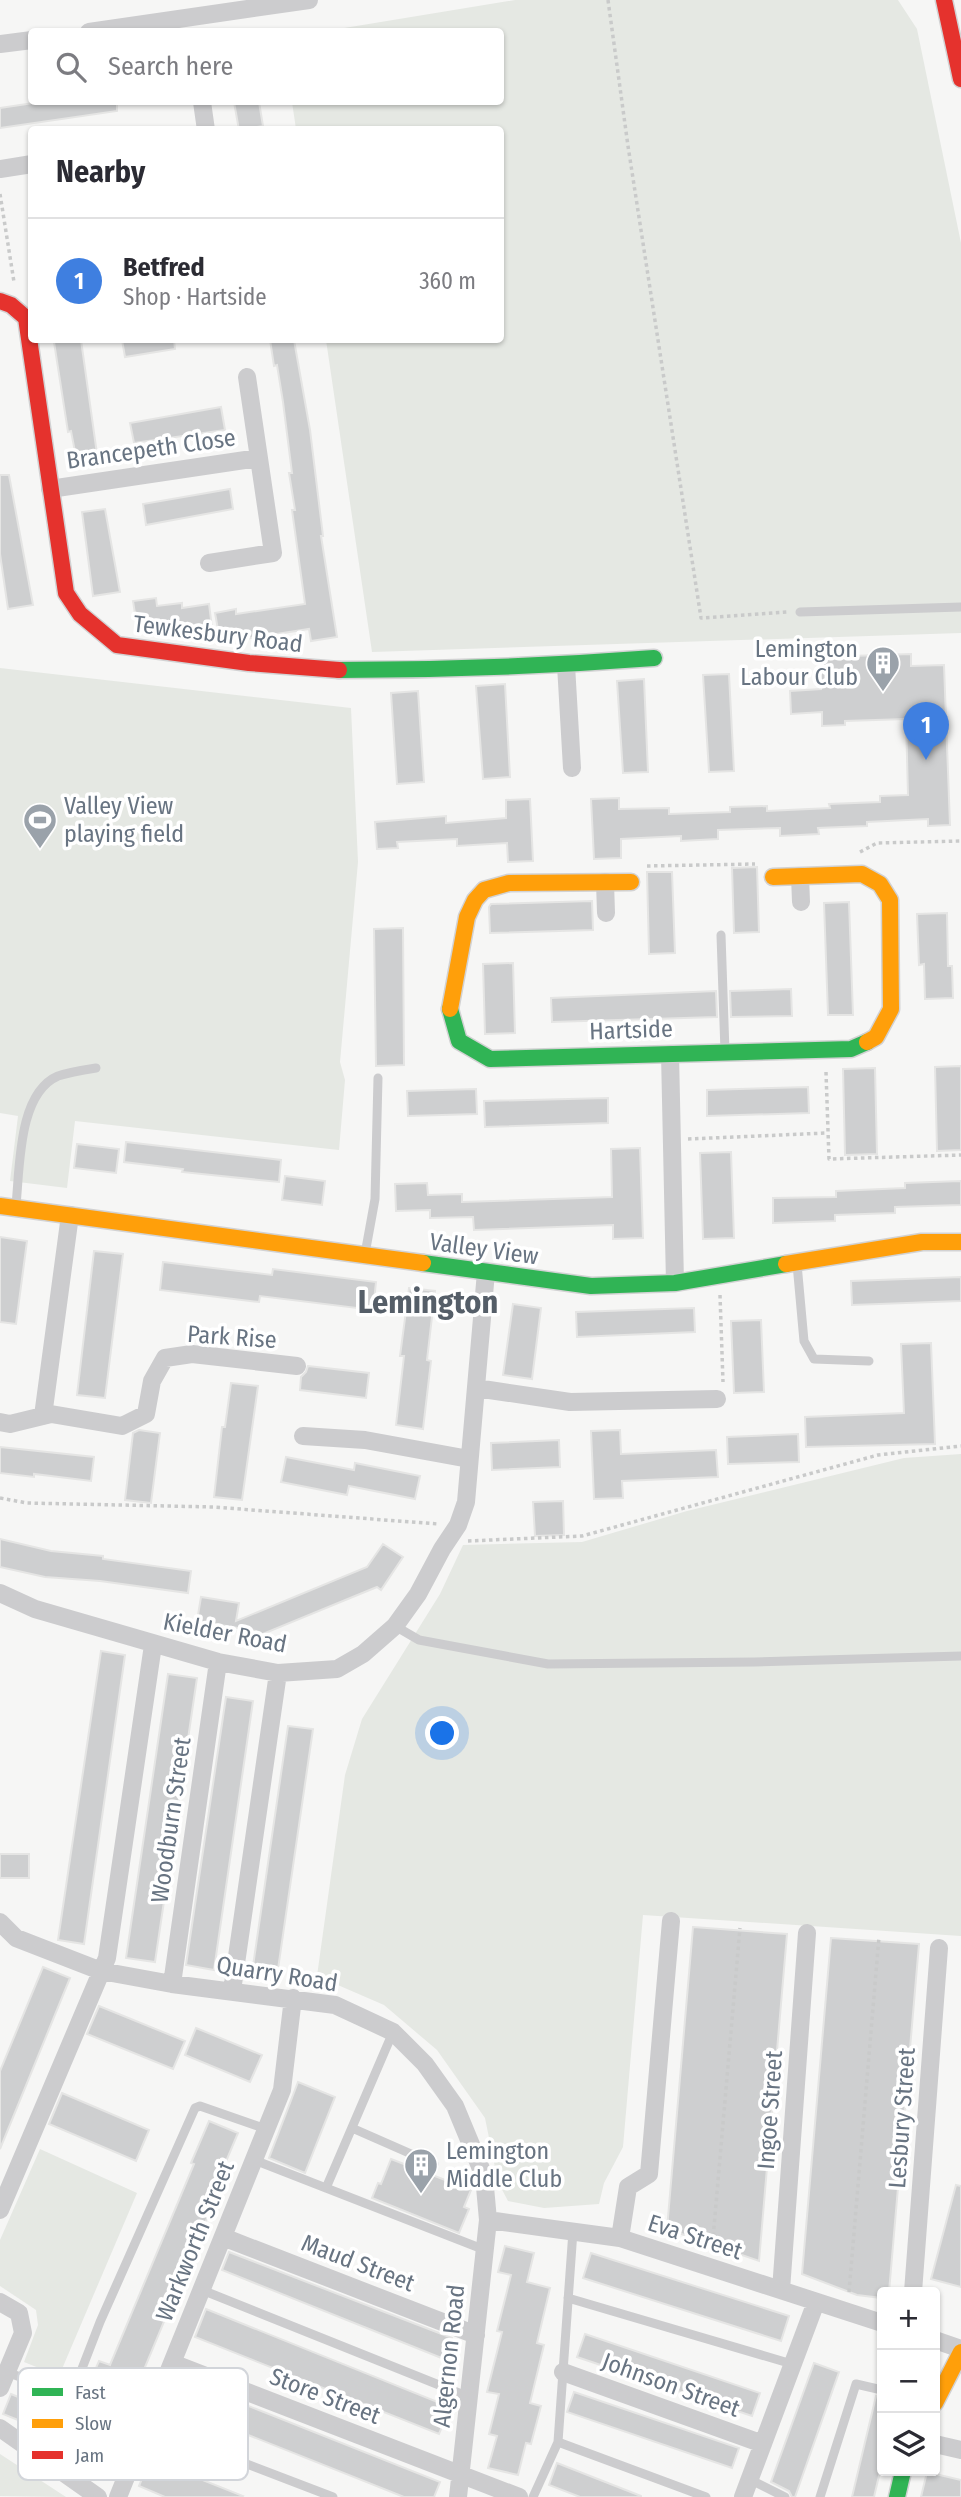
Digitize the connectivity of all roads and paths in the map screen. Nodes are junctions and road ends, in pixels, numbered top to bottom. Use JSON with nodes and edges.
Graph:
{"nodes":[{"id":1,"x":302,"y":0,"type":"edge"},
{"id":2,"x":309,"y":0,"type":"edge"},
{"id":3,"x":608,"y":0,"type":"edge"},
{"id":4,"x":944,"y":0,"type":"edge"},
{"id":5,"x":116,"y":28,"type":"edge"},
{"id":6,"x":28,"y":40,"type":"edge"},
{"id":7,"x":0,"y":44,"type":"edge"},
{"id":8,"x":961,"y":79,"type":"edge"},
{"id":9,"x":202,"y":105,"type":"edge"},
{"id":10,"x":205,"y":126,"type":"edge"},
{"id":11,"x":28,"y":165,"type":"edge"},
{"id":12,"x":0,"y":169,"type":"edge"},
{"id":13,"x":0,"y":194,"type":"edge"},
{"id":14,"x":6,"y":303,"type":"edge"},
{"id":15,"x":28,"y":317,"type":"edge"},
{"id":16,"x":32,"y":343,"type":"edge"},
{"id":17,"x":247,"y":377,"type":"dead end"},
{"id":18,"x":259,"y":458,"type":"junction"},
{"id":19,"x":50,"y":489,"type":"junction"},
{"id":20,"x":209,"y":562,"type":"dead end"},
{"id":21,"x":961,"y":607,"type":"edge"},
{"id":22,"x":800,"y":612,"type":"joint"},
{"id":23,"x":654,"y":658,"type":"dead end"},
{"id":24,"x":566,"y":665,"type":"junction"},
{"id":25,"x":572,"y":768,"type":"dead end"},
{"id":26,"x":961,"y":841,"type":"edge"},
{"id":27,"x":857,"y":853,"type":"dead end"},
{"id":28,"x":755,"y":864,"type":"dead end"},
{"id":29,"x":800,"y":876,"type":"junction"},
{"id":30,"x":773,"y":877,"type":"dead end"},
{"id":31,"x":605,"y":882,"type":"junction"},
{"id":32,"x":631,"y":882,"type":"joint"},
{"id":33,"x":801,"y":902,"type":"dead end"},
{"id":34,"x":606,"y":913,"type":"dead end"},
{"id":35,"x":721,"y":935,"type":"dead end"},
{"id":36,"x":825,"y":1049,"type":"junction"},
{"id":37,"x":725,"y":1052,"type":"junction"},
{"id":38,"x":670,"y":1054,"type":"junction"},
{"id":39,"x":96,"y":1068,"type":"dead end"},
{"id":40,"x":378,"y":1078,"type":"dead end"},
{"id":41,"x":828,"y":1132,"type":"junction"},
{"id":42,"x":672,"y":1140,"type":"junction"},
{"id":43,"x":961,"y":1155,"type":"edge"},
{"id":44,"x":8,"y":1207,"type":"edge"},
{"id":45,"x":70,"y":1215,"type":"junction"},
{"id":46,"x":961,"y":1242,"type":"edge"},
{"id":47,"x":365,"y":1255,"type":"junction"},
{"id":48,"x":796,"y":1263,"type":"junction"},
{"id":49,"x":486,"y":1272,"type":"junction"},
{"id":50,"x":720,"y":1276,"type":"junction"},
{"id":51,"x":675,"y":1283,"type":"junction"},
{"id":52,"x":869,"y":1361,"type":"dead end"},
{"id":53,"x":297,"y":1366,"type":"dead end"},
{"id":54,"x":476,"y":1388,"type":"junction"},
{"id":55,"x":717,"y":1399,"type":"joint"},
{"id":56,"x":43,"y":1416,"type":"junction"},
{"id":57,"x":0,"y":1422,"type":"edge"},
{"id":58,"x":303,"y":1436,"type":"dead end"},
{"id":59,"x":469,"y":1459,"type":"junction"},
{"id":60,"x":0,"y":1593,"type":"edge"},
{"id":61,"x":395,"y":1626,"type":"junction"},
{"id":62,"x":153,"y":1645,"type":"junction"},
{"id":63,"x":961,"y":1656,"type":"edge"},
{"id":64,"x":218,"y":1662,"type":"junction"},
{"id":65,"x":278,"y":1673,"type":"junction"},
{"id":66,"x":0,"y":1922,"type":"edge"},
{"id":67,"x":671,"y":1922,"type":"dead end"},
{"id":68,"x":740,"y":1928,"type":"dead end"},
{"id":69,"x":807,"y":1933,"type":"dead end"},
{"id":70,"x":879,"y":1937,"type":"dead end"},
{"id":71,"x":939,"y":1948,"type":"dead end"},
{"id":72,"x":101,"y":1971,"type":"junction"},
{"id":73,"x":172,"y":1984,"type":"junction"},
{"id":74,"x":232,"y":1991,"type":"junction"},
{"id":75,"x":293,"y":1998,"type":"junction"},
{"id":76,"x":393,"y":2032,"type":"junction"},
{"id":77,"x":352,"y":2128,"type":"junction"},
{"id":78,"x":266,"y":2129,"type":"junction"},
{"id":79,"x":254,"y":2160,"type":"junction"},
{"id":80,"x":434,"y":2164,"type":"dead end"},
{"id":81,"x":326,"y":2188,"type":"junction"},
{"id":82,"x":0,"y":2210,"type":"edge"},
{"id":83,"x":488,"y":2220,"type":"junction"},
{"id":84,"x":573,"y":2231,"type":"junction"},
{"id":85,"x":223,"y":2237,"type":"junction"},
{"id":86,"x":620,"y":2238,"type":"junction"},
{"id":87,"x":485,"y":2250,"type":"junction"},
{"id":88,"x":710,"y":2267,"type":"junction"},
{"id":89,"x":913,"y":2287,"type":"edge"},
{"id":90,"x":202,"y":2290,"type":"junction"},
{"id":91,"x":781,"y":2290,"type":"junction"},
{"id":92,"x":568,"y":2298,"type":"junction"},
{"id":93,"x":0,"y":2302,"type":"edge"},
{"id":94,"x":816,"y":2302,"type":"junction"},
{"id":95,"x":848,"y":2312,"type":"junction"},
{"id":96,"x":877,"y":2321,"type":"edge"},
{"id":97,"x":476,"y":2334,"type":"junction"},
{"id":98,"x":940,"y":2342,"type":"edge"},
{"id":99,"x":961,"y":2350,"type":"edge"},
{"id":100,"x":172,"y":2363,"type":"junction"},
{"id":101,"x":792,"y":2364,"type":"junction"},
{"id":102,"x":82,"y":2368,"type":"edge"},
{"id":103,"x":170,"y":2368,"type":"edge"},
{"id":104,"x":185,"y":2368,"type":"edge"},
{"id":105,"x":563,"y":2372,"type":"junction"},
{"id":106,"x":3,"y":2380,"type":"edge"},
{"id":107,"x":877,"y":2389,"type":"edge"},
{"id":108,"x":248,"y":2392,"type":"edge"},
{"id":109,"x":940,"y":2393,"type":"edge"},
{"id":110,"x":470,"y":2397,"type":"junction"},
{"id":111,"x":0,"y":2428,"type":"edge"},
{"id":112,"x":18,"y":2441,"type":"edge"},
{"id":113,"x":558,"y":2442,"type":"junction"},
{"id":114,"x":763,"y":2444,"type":"junction"},
{"id":115,"x":940,"y":2445,"type":"edge"},
{"id":116,"x":961,"y":2450,"type":"edge"},
{"id":117,"x":248,"y":2465,"type":"edge"},
{"id":118,"x":461,"y":2474,"type":"junction"},
{"id":119,"x":903,"y":2476,"type":"edge"},
{"id":120,"x":750,"y":2479,"type":"junction"},
{"id":121,"x":74,"y":2480,"type":"edge"},
{"id":122,"x":125,"y":2480,"type":"edge"},
{"id":123,"x":98,"y":2497,"type":"edge"},
{"id":124,"x":118,"y":2497,"type":"edge"},
{"id":125,"x":333,"y":2497,"type":"edge"},
{"id":126,"x":458,"y":2497,"type":"edge"},
{"id":127,"x":519,"y":2497,"type":"edge"},
{"id":128,"x":533,"y":2497,"type":"edge"},
{"id":129,"x":706,"y":2497,"type":"edge"},
{"id":130,"x":743,"y":2497,"type":"edge"},
{"id":131,"x":785,"y":2497,"type":"edge"},
{"id":132,"x":820,"y":2497,"type":"edge"},
{"id":133,"x":897,"y":2497,"type":"edge"}],
"edges":[{"from":1,"to":2,"type":"street"},
{"from":1,"to":5,"type":"street"},
{"from":3,"to":22,"type":"path"},
{"from":4,"to":8,"type":"street"},
{"from":6,"to":7,"type":"street"},
{"from":9,"to":10,"type":"street"},
{"from":11,"to":12,"type":"street"},
{"from":13,"to":14,"type":"path"},
{"from":14,"to":15,"type":"street","name":"Tewkesbury Road"},
{"from":16,"to":19,"type":"street","name":"Tewkesbury Road"},
{"from":17,"to":18,"type":"street","name":"Brancepeth Close"},
{"from":18,"to":19,"type":"street","name":"Brancepeth Close"},
{"from":18,"to":20,"type":"street","name":"Brancepeth Close"},
{"from":19,"to":24,"type":"street","name":"Tewkesbury Road"},
{"from":21,"to":22,"type":"lane"},
{"from":23,"to":24,"type":"street","name":"Tewkesbury Road"},
{"from":24,"to":25,"type":"street"},
{"from":26,"to":27,"type":"path"},
{"from":28,"to":32,"type":"path"},
{"from":29,"to":30,"type":"street","name":"Hartside"},
{"from":29,"to":33,"type":"street"},
{"from":29,"to":36,"type":"street","name":"Hartside"},
{"from":31,"to":32,"type":"street","name":"Hartside"},
{"from":31,"to":34,"type":"street"},
{"from":31,"to":38,"type":"street","name":"Hartside"},
{"from":35,"to":37,"type":"lane"},
{"from":36,"to":37,"type":"street","name":"Hartside"},
{"from":36,"to":41,"type":"path"},
{"from":37,"to":38,"type":"street","name":"Hartside"},
{"from":38,"to":42,"type":"street"},
{"from":39,"to":44,"type":"lane"},
{"from":40,"to":47,"type":"lane"},
{"from":41,"to":42,"type":"path"},
{"from":41,"to":43,"type":"path"},
{"from":42,"to":51,"type":"street"},
{"from":44,"to":45,"type":"street","name":"Valley View"},
{"from":45,"to":47,"type":"street","name":"Valley View"},
{"from":45,"to":56,"type":"street"},
{"from":46,"to":48,"type":"street","name":"Valley View"},
{"from":47,"to":49,"type":"street","name":"Valley View"},
{"from":48,"to":50,"type":"street","name":"Valley View"},
{"from":48,"to":52,"type":"lane"},
{"from":49,"to":51,"type":"street","name":"Valley View"},
{"from":49,"to":54,"type":"street","name":"Kielder Road"},
{"from":50,"to":51,"type":"street","name":"Valley View"},
{"from":50,"to":55,"type":"path"},
{"from":53,"to":56,"type":"street","name":"Park Rise"},
{"from":54,"to":55,"type":"street"},
{"from":54,"to":59,"type":"street","name":"Kielder Road"},
{"from":56,"to":57,"type":"street","name":"Park Rise"},
{"from":58,"to":59,"type":"street"},
{"from":59,"to":61,"type":"street","name":"Kielder Road"},
{"from":60,"to":62,"type":"street","name":"Kielder Road"},
{"from":61,"to":63,"type":"lane"},
{"from":61,"to":65,"type":"street","name":"Kielder Road"},
{"from":62,"to":64,"type":"street","name":"Kielder Road"},
{"from":62,"to":72,"type":"street"},
{"from":64,"to":65,"type":"street","name":"Kielder Road"},
{"from":64,"to":73,"type":"street","name":"Woodburn Street"},
{"from":65,"to":74,"type":"street"},
{"from":66,"to":72,"type":"street","name":"Quarry Road"},
{"from":67,"to":86,"type":"street"},
{"from":68,"to":88,"type":"path"},
{"from":69,"to":91,"type":"street","name":"Ingoe Street"},
{"from":70,"to":95,"type":"path"},
{"from":71,"to":89,"type":"street","name":"Lesbury Street"},
{"from":72,"to":73,"type":"street","name":"Quarry Road"},
{"from":72,"to":82,"type":"street"},
{"from":73,"to":74,"type":"street","name":"Quarry Road"},
{"from":74,"to":75,"type":"street","name":"Quarry Road"},
{"from":75,"to":76,"type":"street","name":"Quarry Road"},
{"from":75,"to":78,"type":"street","name":"Warkworth Street"},
{"from":76,"to":77,"type":"lane"},
{"from":76,"to":83,"type":"street","name":"Quarry Road"},
{"from":77,"to":80,"type":"lane"},
{"from":77,"to":81,"type":"lane"},
{"from":78,"to":79,"type":"street","name":"Warkworth Street"},
{"from":78,"to":102,"type":"lane"},
{"from":79,"to":81,"type":"lane"},
{"from":79,"to":85,"type":"street","name":"Warkworth Street"},
{"from":81,"to":87,"type":"lane"},
{"from":83,"to":84,"type":"street","name":"Eva Street"},
{"from":83,"to":87,"type":"street","name":"Algernon Road"},
{"from":84,"to":86,"type":"street","name":"Eva Street"},
{"from":84,"to":92,"type":"lane"},
{"from":85,"to":90,"type":"street","name":"Warkworth Street"},
{"from":85,"to":97,"type":"street","name":"Maud Street"},
{"from":86,"to":88,"type":"street","name":"Eva Street"},
{"from":87,"to":97,"type":"street","name":"Algernon Road"},
{"from":88,"to":91,"type":"street","name":"Eva Street"},
{"from":90,"to":100,"type":"street","name":"Warkworth Street"},
{"from":90,"to":110,"type":"lane"},
{"from":91,"to":94,"type":"street","name":"Eva Street"},
{"from":92,"to":101,"type":"lane"},
{"from":92,"to":105,"type":"lane"},
{"from":93,"to":106,"type":"street"},
{"from":94,"to":95,"type":"street","name":"Eva Street"},
{"from":94,"to":101,"type":"street"},
{"from":95,"to":96,"type":"street","name":"Eva Street"},
{"from":97,"to":110,"type":"street","name":"Algernon Road"},
{"from":98,"to":99,"type":"street"},
{"from":99,"to":109,"type":"street"},
{"from":100,"to":103,"type":"street","name":"Warkworth Street"},
{"from":100,"to":104,"type":"street","name":"Store Street"},
{"from":101,"to":114,"type":"street"},
{"from":105,"to":113,"type":"lane"},
{"from":105,"to":114,"type":"street","name":"Johnson Street"},
{"from":107,"to":132,"type":"lane"},
{"from":108,"to":118,"type":"street","name":"Store Street"},
{"from":110,"to":118,"type":"street","name":"Algernon Road"},
{"from":111,"to":112,"type":"street"},
{"from":113,"to":128,"type":"lane"},
{"from":113,"to":129,"type":"lane"},
{"from":114,"to":120,"type":"street"},
{"from":115,"to":116,"type":"street"},
{"from":117,"to":125,"type":"lane"},
{"from":118,"to":126,"type":"street","name":"Algernon Road"},
{"from":118,"to":127,"type":"street","name":"Store Street"},
{"from":119,"to":133,"type":"street"},
{"from":120,"to":130,"type":"street"},
{"from":120,"to":131,"type":"lane"},
{"from":121,"to":123,"type":"street"},
{"from":122,"to":124,"type":"street","name":"Warkworth Street"}]}
